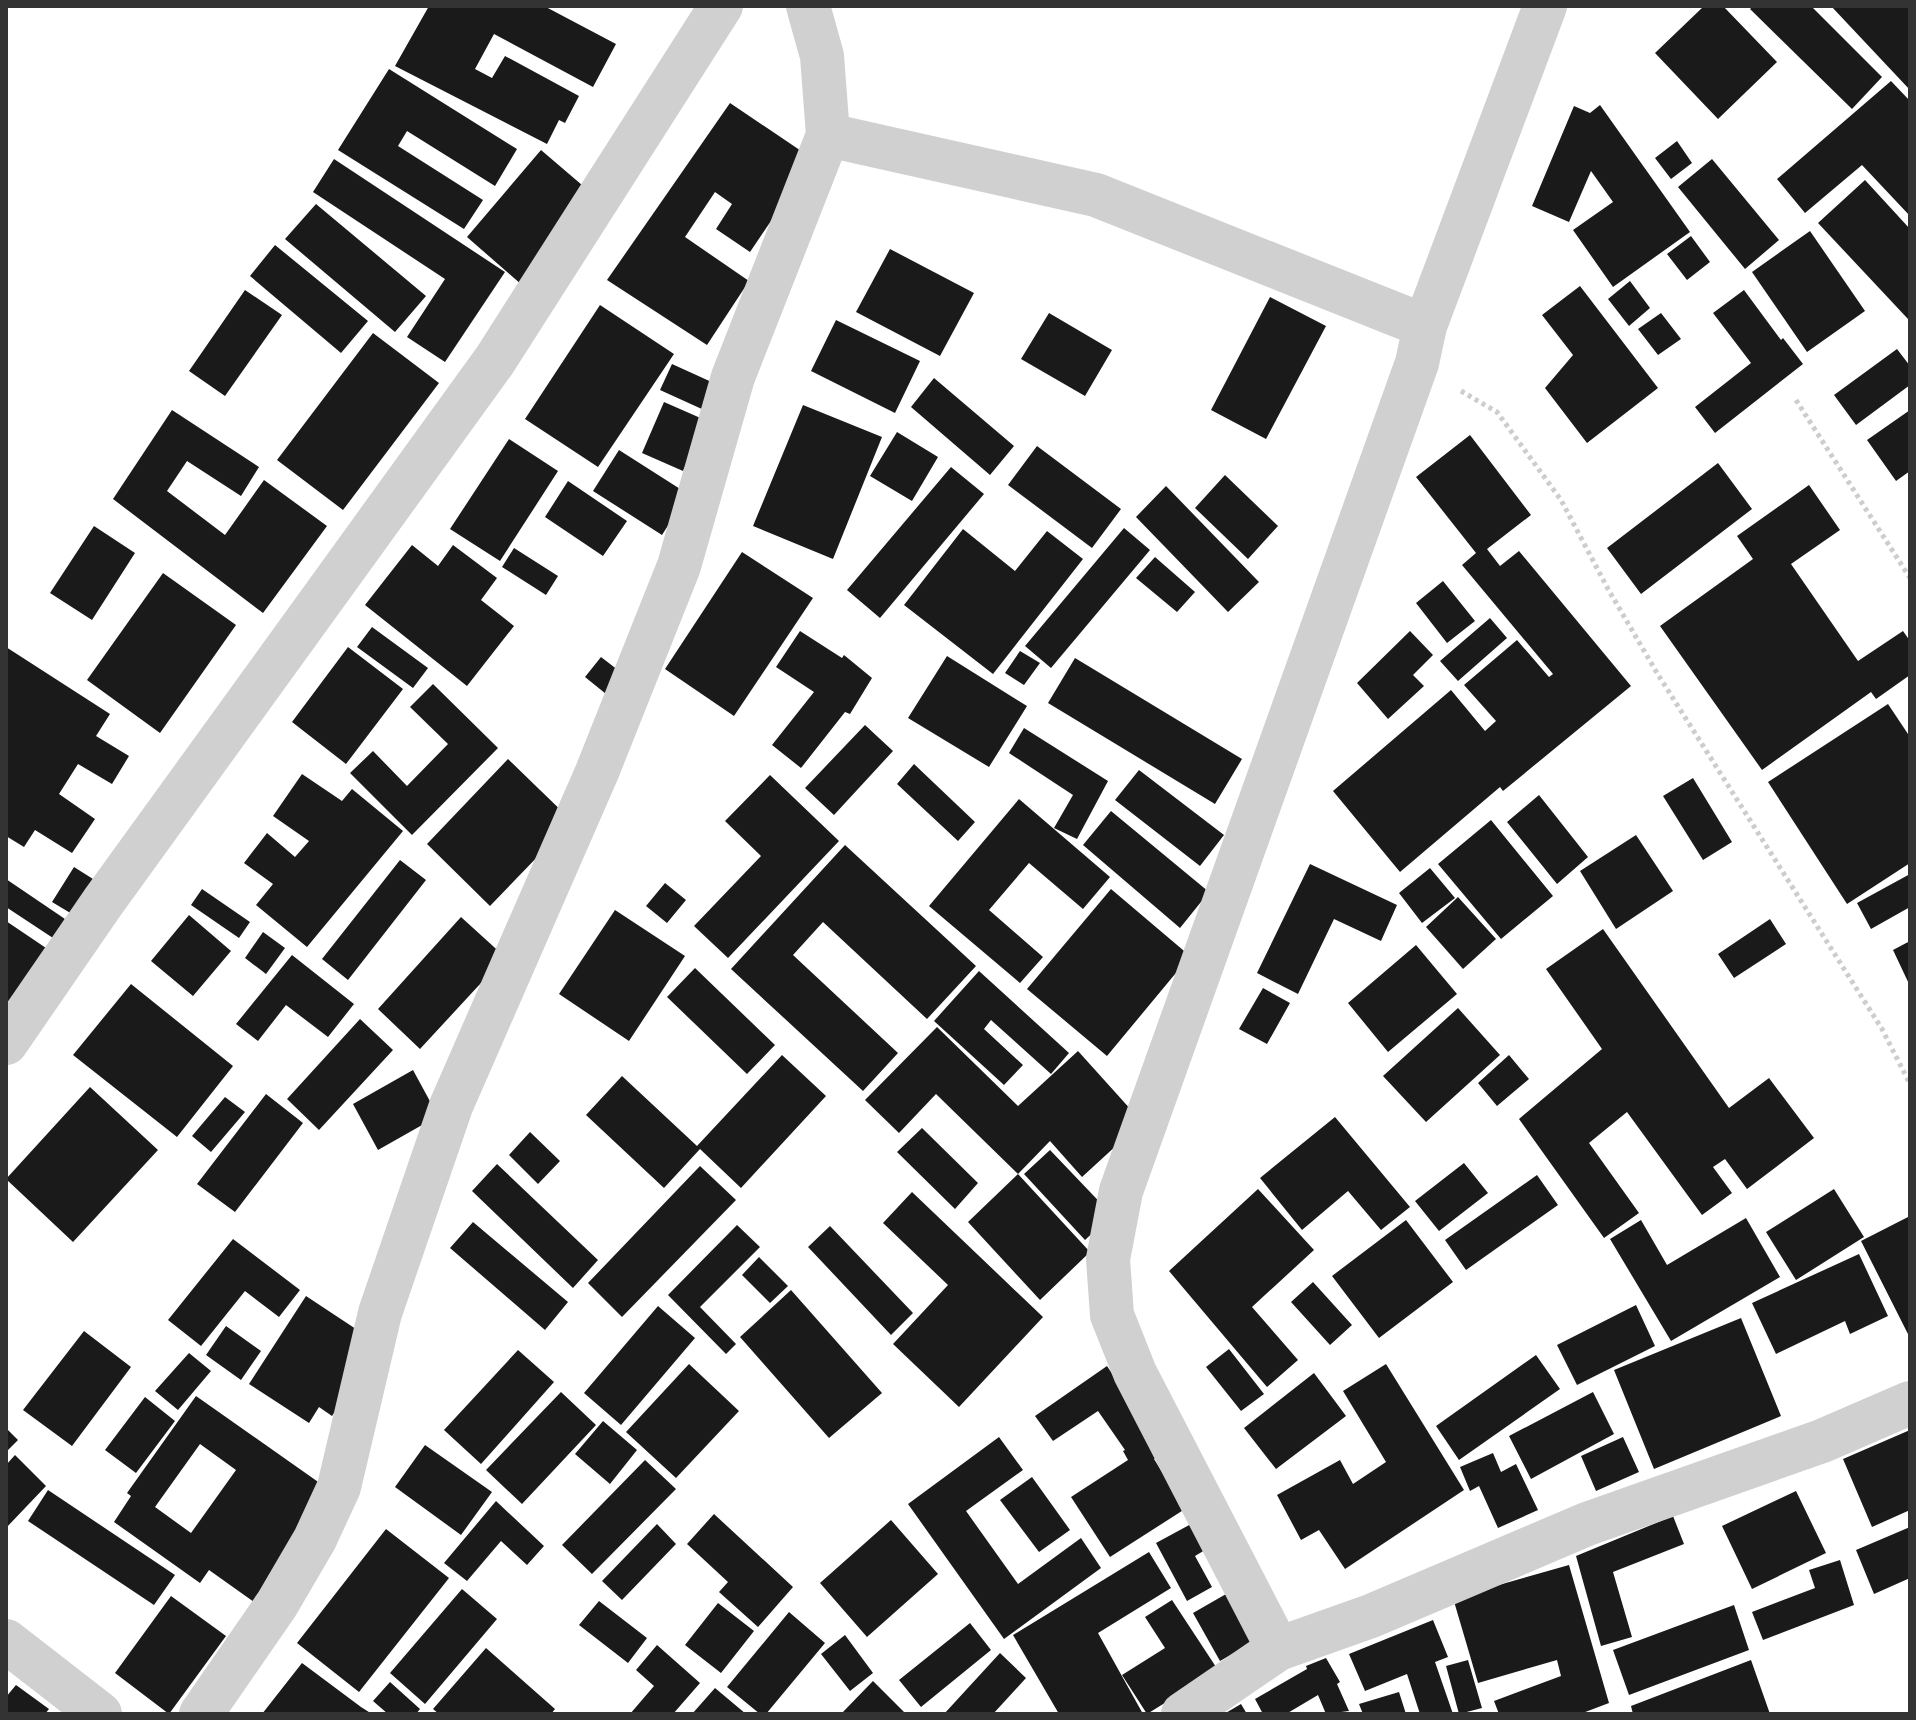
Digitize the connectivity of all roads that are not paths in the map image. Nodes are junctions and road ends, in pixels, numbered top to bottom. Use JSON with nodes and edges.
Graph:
{"nodes":[{"id":1,"x":721,"y":6,"type":"edge"},
{"id":2,"x":808,"y":6,"type":"edge"},
{"id":3,"x":1545,"y":6,"type":"edge"},
{"id":4,"x":828,"y":135,"type":"junction"},
{"id":5,"x":1421,"y":344,"type":"junction"},
{"id":6,"x":6,"y":1043,"type":"edge"},
{"id":7,"x":1910,"y":1403,"type":"edge"},
{"id":8,"x":6,"y":1641,"type":"edge"},
{"id":9,"x":1278,"y":1649,"type":"junction"},
{"id":10,"x":100,"y":1714,"type":"edge"},
{"id":11,"x":201,"y":1714,"type":"edge"},
{"id":12,"x":1183,"y":1714,"type":"edge"}],
"edges":[{"from":1,"to":6,"type":"street"},
{"from":2,"to":4,"type":"street"},
{"from":3,"to":5,"type":"street"},
{"from":4,"to":5,"type":"street"},
{"from":4,"to":11,"type":"street"},
{"from":5,"to":9,"type":"street"},
{"from":7,"to":9,"type":"street"},
{"from":8,"to":10,"type":"street"},
{"from":9,"to":12,"type":"street"}]}
